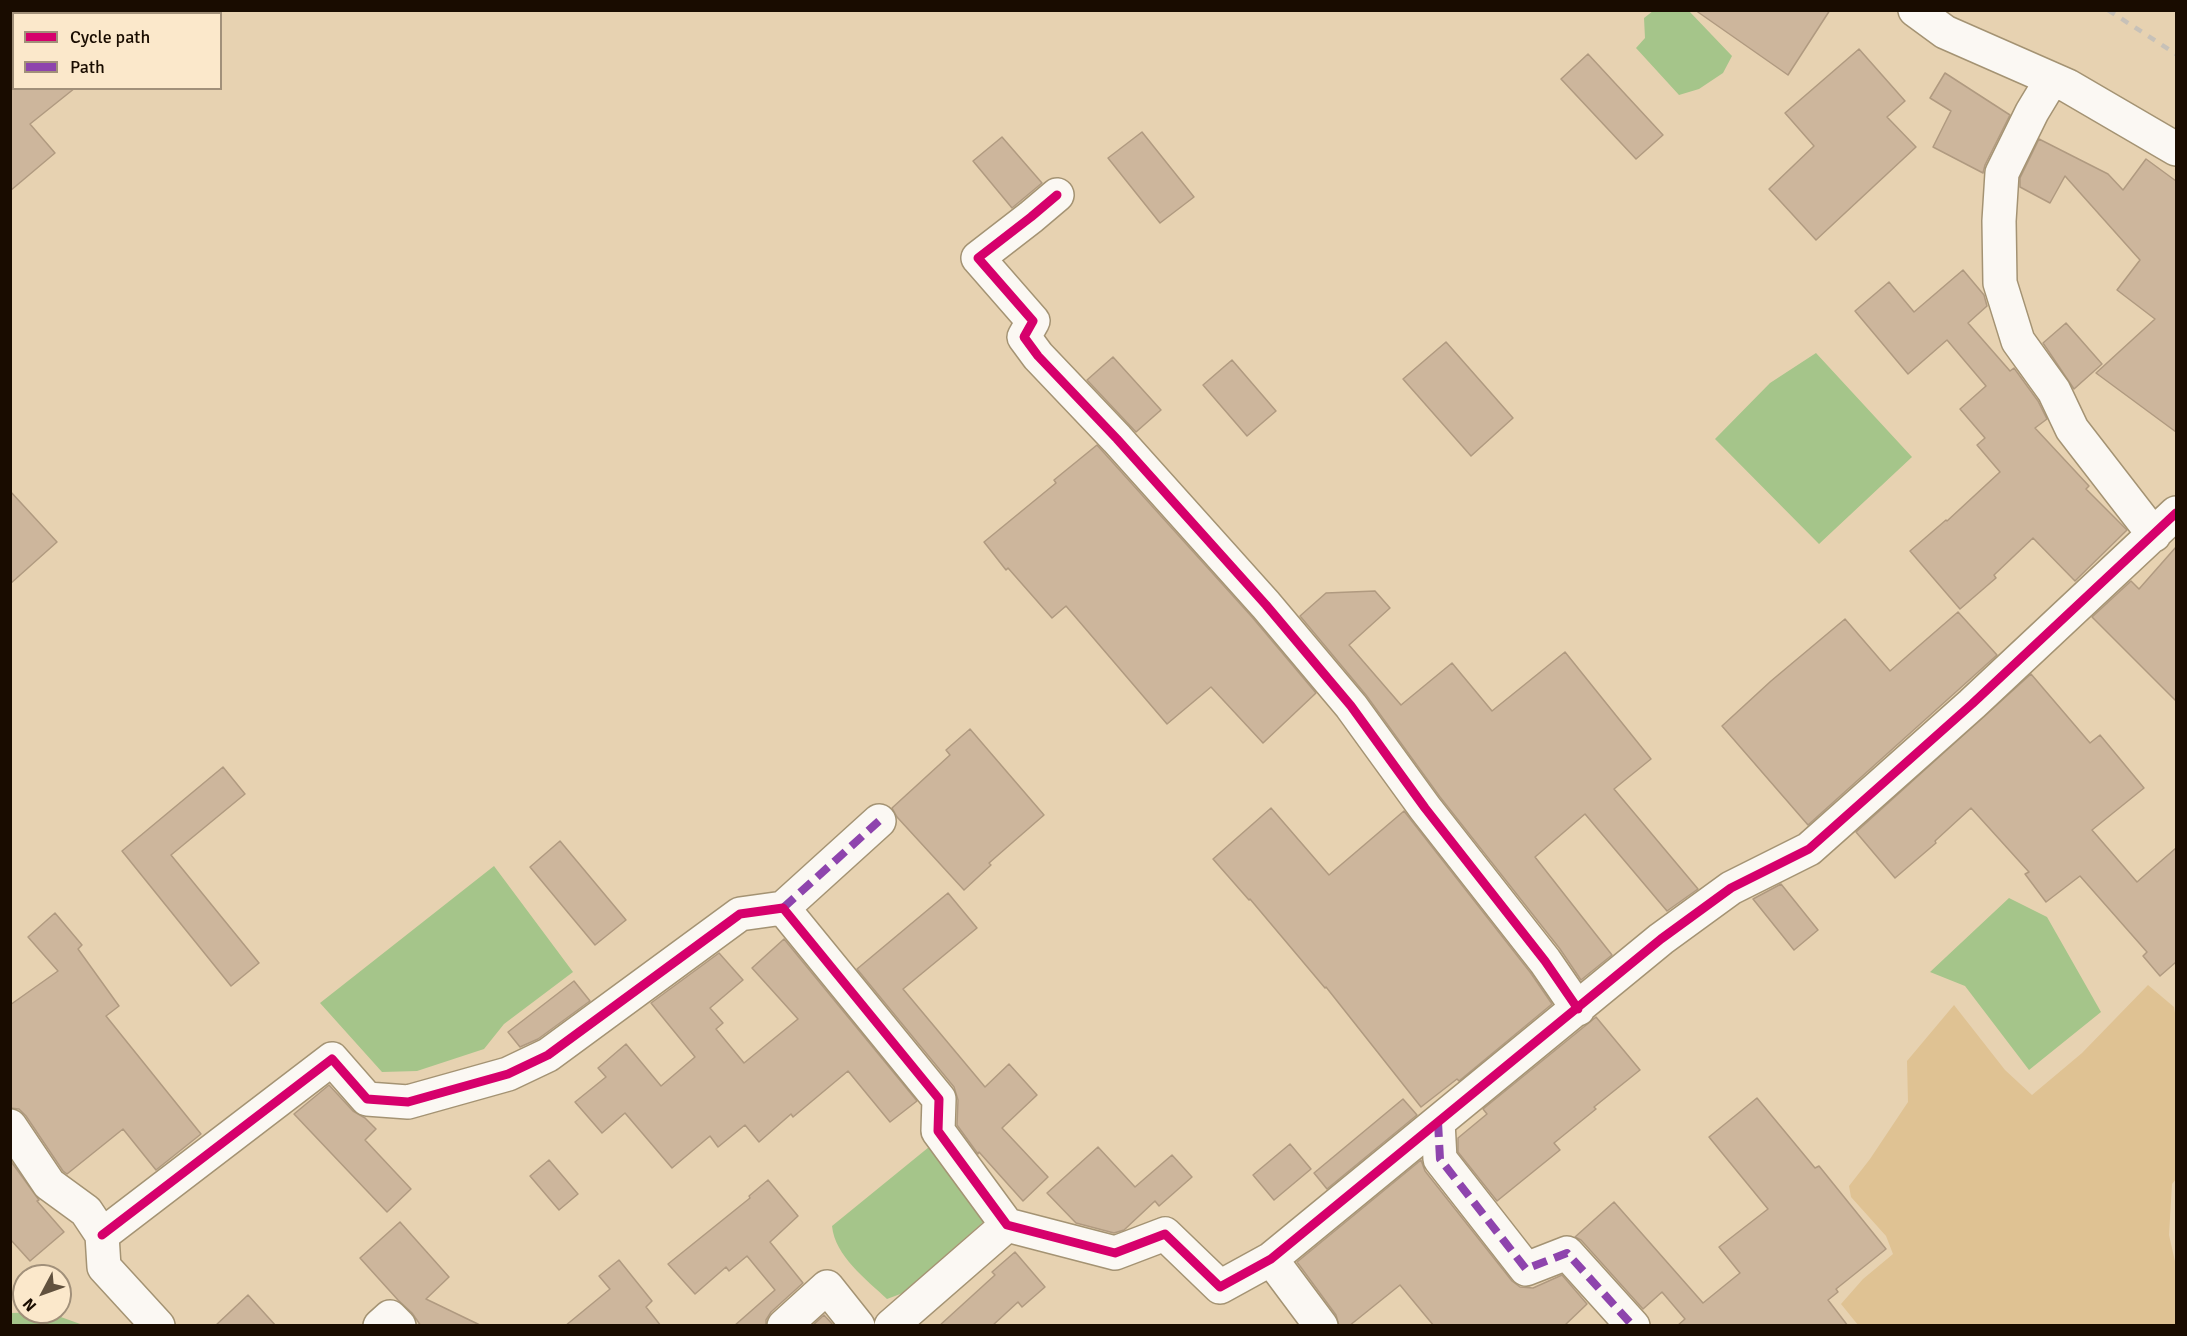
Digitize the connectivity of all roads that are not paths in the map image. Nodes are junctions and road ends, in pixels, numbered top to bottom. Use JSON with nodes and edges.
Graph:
{"nodes":[{"id":1,"x":1915,"y":10,"type":"edge"},
{"id":2,"x":2052,"y":79,"type":"junction"},
{"id":3,"x":2176,"y":149,"type":"edge"},
{"id":4,"x":1056,"y":195,"type":"dead end"},
{"id":5,"x":2165,"y":524,"type":"edge"},
{"id":6,"x":879,"y":821,"type":"dead end"},
{"id":7,"x":783,"y":908,"type":"junction"},
{"id":8,"x":1578,"y":1009,"type":"junction"},
{"id":9,"x":1438,"y":1122,"type":"junction"},
{"id":10,"x":10,"y":1126,"type":"edge"},
{"id":11,"x":1007,"y":1225,"type":"junction"},
{"id":12,"x":102,"y":1235,"type":"junction"},
{"id":13,"x":1271,"y":1259,"type":"junction"},
{"id":14,"x":158,"y":1326,"type":"edge"},
{"id":15,"x":380,"y":1326,"type":"edge"},
{"id":16,"x":399,"y":1326,"type":"edge"},
{"id":17,"x":784,"y":1326,"type":"edge"},
{"id":18,"x":858,"y":1326,"type":"edge"},
{"id":19,"x":891,"y":1326,"type":"edge"},
{"id":20,"x":1322,"y":1326,"type":"edge"},
{"id":21,"x":1633,"y":1326,"type":"edge"}],
"edges":[{"from":1,"to":2,"type":"street"},
{"from":2,"to":3,"type":"street"},
{"from":2,"to":5,"type":"street"},
{"from":4,"to":8,"type":"street"},
{"from":5,"to":8,"type":"street"},
{"from":6,"to":7,"type":"street"},
{"from":7,"to":11,"type":"street"},
{"from":7,"to":12,"type":"street"},
{"from":8,"to":9,"type":"street"},
{"from":9,"to":13,"type":"street"},
{"from":9,"to":21,"type":"street"},
{"from":10,"to":12,"type":"street"},
{"from":11,"to":13,"type":"street"},
{"from":11,"to":19,"type":"street"},
{"from":12,"to":14,"type":"street"},
{"from":13,"to":20,"type":"street"},
{"from":15,"to":16,"type":"street"},
{"from":17,"to":18,"type":"street"}]}
